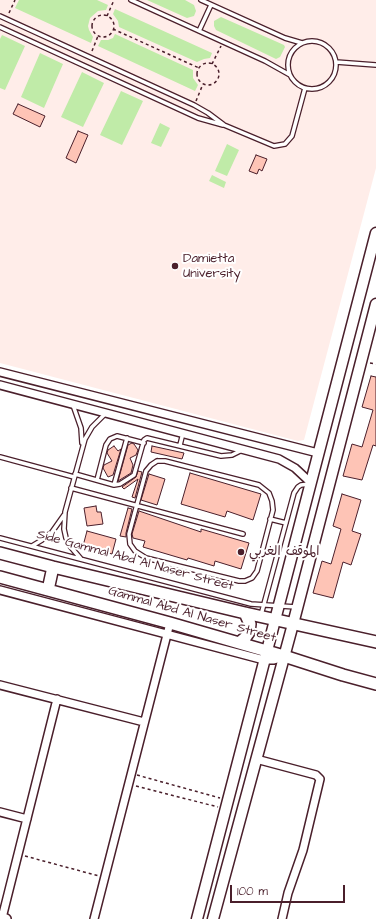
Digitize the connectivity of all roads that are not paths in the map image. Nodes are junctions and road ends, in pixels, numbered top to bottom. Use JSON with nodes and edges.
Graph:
{"nodes":[{"id":1,"x":131,"y":0,"type":"edge"},
{"id":2,"x":201,"y":0,"type":"edge"},
{"id":3,"x":211,"y":5,"type":"junction"},
{"id":4,"x":0,"y":16,"type":"edge"},
{"id":5,"x":0,"y":26,"type":"edge"},
{"id":6,"x":199,"y":31,"type":"junction"},
{"id":7,"x":303,"y":43,"type":"junction"},
{"id":8,"x":336,"y":62,"type":"junction"},
{"id":9,"x":376,"y":65,"type":"edge"},
{"id":10,"x":290,"y":75,"type":"junction"},
{"id":11,"x":305,"y":88,"type":"junction"},
{"id":12,"x":224,"y":125,"type":"junction"},
{"id":13,"x":376,"y":233,"type":"edge"},
{"id":14,"x":376,"y":304,"type":"edge"},
{"id":15,"x":0,"y":372,"type":"edge"},
{"id":16,"x":0,"y":384,"type":"edge"},
{"id":17,"x":73,"y":404,"type":"junction"},
{"id":18,"x":107,"y":413,"type":"junction"},
{"id":19,"x":183,"y":433,"type":"junction"},
{"id":20,"x":127,"y":438,"type":"junction"},
{"id":21,"x":144,"y":443,"type":"junction"},
{"id":22,"x":82,"y":445,"type":"junction"},
{"id":23,"x":180,"y":445,"type":"junction"},
{"id":24,"x":243,"y":449,"type":"junction"},
{"id":25,"x":318,"y":453,"type":"junction"},
{"id":26,"x":0,"y":457,"type":"edge"},
{"id":27,"x":75,"y":475,"type":"junction"},
{"id":28,"x":97,"y":480,"type":"junction"},
{"id":29,"x":310,"y":483,"type":"junction"},
{"id":30,"x":114,"y":485,"type":"junction"},
{"id":31,"x":71,"y":488,"type":"junction"},
{"id":32,"x":137,"y":506,"type":"junction"},
{"id":33,"x":65,"y":512,"type":"junction"},
{"id":34,"x":270,"y":519,"type":"junction"},
{"id":35,"x":286,"y":523,"type":"junction"},
{"id":36,"x":243,"y":534,"type":"dead end"},
{"id":37,"x":0,"y":538,"type":"edge"},
{"id":38,"x":31,"y":546,"type":"junction"},
{"id":39,"x":0,"y":553,"type":"edge"},
{"id":40,"x":82,"y":559,"type":"junction"},
{"id":41,"x":53,"y":567,"type":"junction"},
{"id":42,"x":0,"y":577,"type":"edge"},
{"id":43,"x":0,"y":590,"type":"edge"},
{"id":44,"x":48,"y":590,"type":"junction"},
{"id":45,"x":264,"y":605,"type":"junction"},
{"id":46,"x":278,"y":606,"type":"junction"},
{"id":47,"x":297,"y":607,"type":"junction"},
{"id":48,"x":245,"y":613,"type":"junction"},
{"id":49,"x":260,"y":617,"type":"junction"},
{"id":50,"x":274,"y":620,"type":"junction"},
{"id":51,"x":170,"y":623,"type":"junction"},
{"id":52,"x":293,"y":624,"type":"junction"},
{"id":53,"x":167,"y":634,"type":"junction"},
{"id":54,"x":376,"y":642,"type":"edge"},
{"id":55,"x":239,"y":643,"type":"junction"},
{"id":56,"x":265,"y":656,"type":"junction"},
{"id":57,"x":284,"y":656,"type":"junction"},
{"id":58,"x":0,"y":684,"type":"edge"},
{"id":59,"x":376,"y":684,"type":"edge"},
{"id":60,"x":57,"y":699,"type":"junction"},
{"id":61,"x":144,"y":722,"type":"junction"},
{"id":62,"x":256,"y":759,"type":"junction"},
{"id":63,"x":0,"y":812,"type":"edge"},
{"id":64,"x":27,"y":819,"type":"junction"},
{"id":65,"x":3,"y":918,"type":"edge"},
{"id":66,"x":94,"y":919,"type":"edge"},
{"id":67,"x":197,"y":919,"type":"edge"},
{"id":68,"x":213,"y":919,"type":"edge"},
{"id":69,"x":282,"y":919,"type":"edge"}],
"edges":[{"from":1,"to":6,"type":"lane"},
{"from":2,"to":3,"type":"lane"},
{"from":3,"to":6,"type":"lane"},
{"from":3,"to":7,"type":"lane"},
{"from":4,"to":12,"type":"lane"},
{"from":5,"to":12,"type":"lane"},
{"from":6,"to":10,"type":"lane"},
{"from":7,"to":8,"type":"lane"},
{"from":7,"to":10,"type":"lane"},
{"from":8,"to":9,"type":"lane"},
{"from":8,"to":11,"type":"lane"},
{"from":10,"to":11,"type":"lane"},
{"from":11,"to":12,"type":"lane"},
{"from":13,"to":25,"type":"main road"},
{"from":14,"to":47,"type":"main road"},
{"from":15,"to":25,"type":"street"},
{"from":16,"to":17,"type":"street"},
{"from":17,"to":18,"type":"street"},
{"from":17,"to":22,"type":"lane"},
{"from":18,"to":19,"type":"street"},
{"from":18,"to":22,"type":"lane"},
{"from":19,"to":23,"type":"lane"},
{"from":19,"to":24,"type":"street"},
{"from":20,"to":21,"type":"lane"},
{"from":20,"to":28,"type":"lane"},
{"from":20,"to":30,"type":"lane"},
{"from":21,"to":23,"type":"lane"},
{"from":21,"to":30,"type":"lane"},
{"from":22,"to":27,"type":"lane"},
{"from":23,"to":24,"type":"lane"},
{"from":24,"to":29,"type":"street"},
{"from":25,"to":29,"type":"main road"},
{"from":26,"to":27,"type":"lane"},
{"from":27,"to":28,"type":"lane"},
{"from":27,"to":31,"type":"lane"},
{"from":28,"to":30,"type":"lane"},
{"from":29,"to":35,"type":"lane"},
{"from":29,"to":46,"type":"main road"},
{"from":31,"to":32,"type":"lane"},
{"from":31,"to":33,"type":"lane"},
{"from":32,"to":34,"type":"lane"},
{"from":32,"to":34,"type":"lane"},
{"from":32,"to":36,"type":"lane"},
{"from":33,"to":38,"type":"lane"},
{"from":33,"to":40,"type":"lane"},
{"from":34,"to":35,"type":"lane"},
{"from":35,"to":45,"type":"lane"},
{"from":37,"to":38,"type":"lane","name":"Side Gammal Abd Al Naser Street"},
{"from":38,"to":40,"type":"lane","name":"Side Gammal Abd Al Naser Street"},
{"from":39,"to":41,"type":"main road","name":"Gammal Abd Al Naser Street"},
{"from":40,"to":45,"type":"lane","name":"Side Gammal Abd Al Naser Street"},
{"from":41,"to":44,"type":"main road"},
{"from":41,"to":48,"type":"main road","name":"Gammal Abd Al Naser Street"},
{"from":42,"to":44,"type":"main road","name":"Gammal Abd Al Naser Street"},
{"from":43,"to":53,"type":"street"},
{"from":44,"to":51,"type":"main road","name":"Gammal Abd Al Naser Street"},
{"from":45,"to":46,"type":"lane","name":"Side Gammal Abd Al Naser Street"},
{"from":45,"to":49,"type":"lane"},
{"from":46,"to":47,"type":"lane","name":"Side Gammal Abd Al Naser Street"},
{"from":46,"to":50,"type":"main road"},
{"from":47,"to":52,"type":"main road"},
{"from":48,"to":49,"type":"main road","name":"Gammal Abd Al Naser Street"},
{"from":48,"to":55,"type":"main road"},
{"from":49,"to":50,"type":"main road","name":"Gammal Abd Al Naser Street"},
{"from":50,"to":52,"type":"main road","name":"Gammal Abd Al Naser Street"},
{"from":50,"to":56,"type":"main road"},
{"from":51,"to":53,"type":"street"},
{"from":51,"to":55,"type":"main road","name":"Gammal Abd Al Naser Street"},
{"from":52,"to":54,"type":"main road","name":"Gammal Abd Al Naser Street"},
{"from":52,"to":57,"type":"main road"},
{"from":53,"to":56,"type":"street"},
{"from":53,"to":61,"type":"street"},
{"from":55,"to":56,"type":"main road","name":"Gammal Abd Al Naser Street"},
{"from":56,"to":57,"type":"main road","name":"Gammal Abd Al Naser Street"},
{"from":56,"to":67,"type":"main road"},
{"from":57,"to":59,"type":"main road","name":"Gammal Abd Al Naser Street"},
{"from":57,"to":62,"type":"main road"},
{"from":58,"to":60,"type":"street"},
{"from":60,"to":61,"type":"street"},
{"from":60,"to":64,"type":"street"},
{"from":61,"to":66,"type":"street"},
{"from":62,"to":68,"type":"main road"},
{"from":62,"to":69,"type":"street"},
{"from":63,"to":64,"type":"street"},
{"from":64,"to":65,"type":"street"}]}
